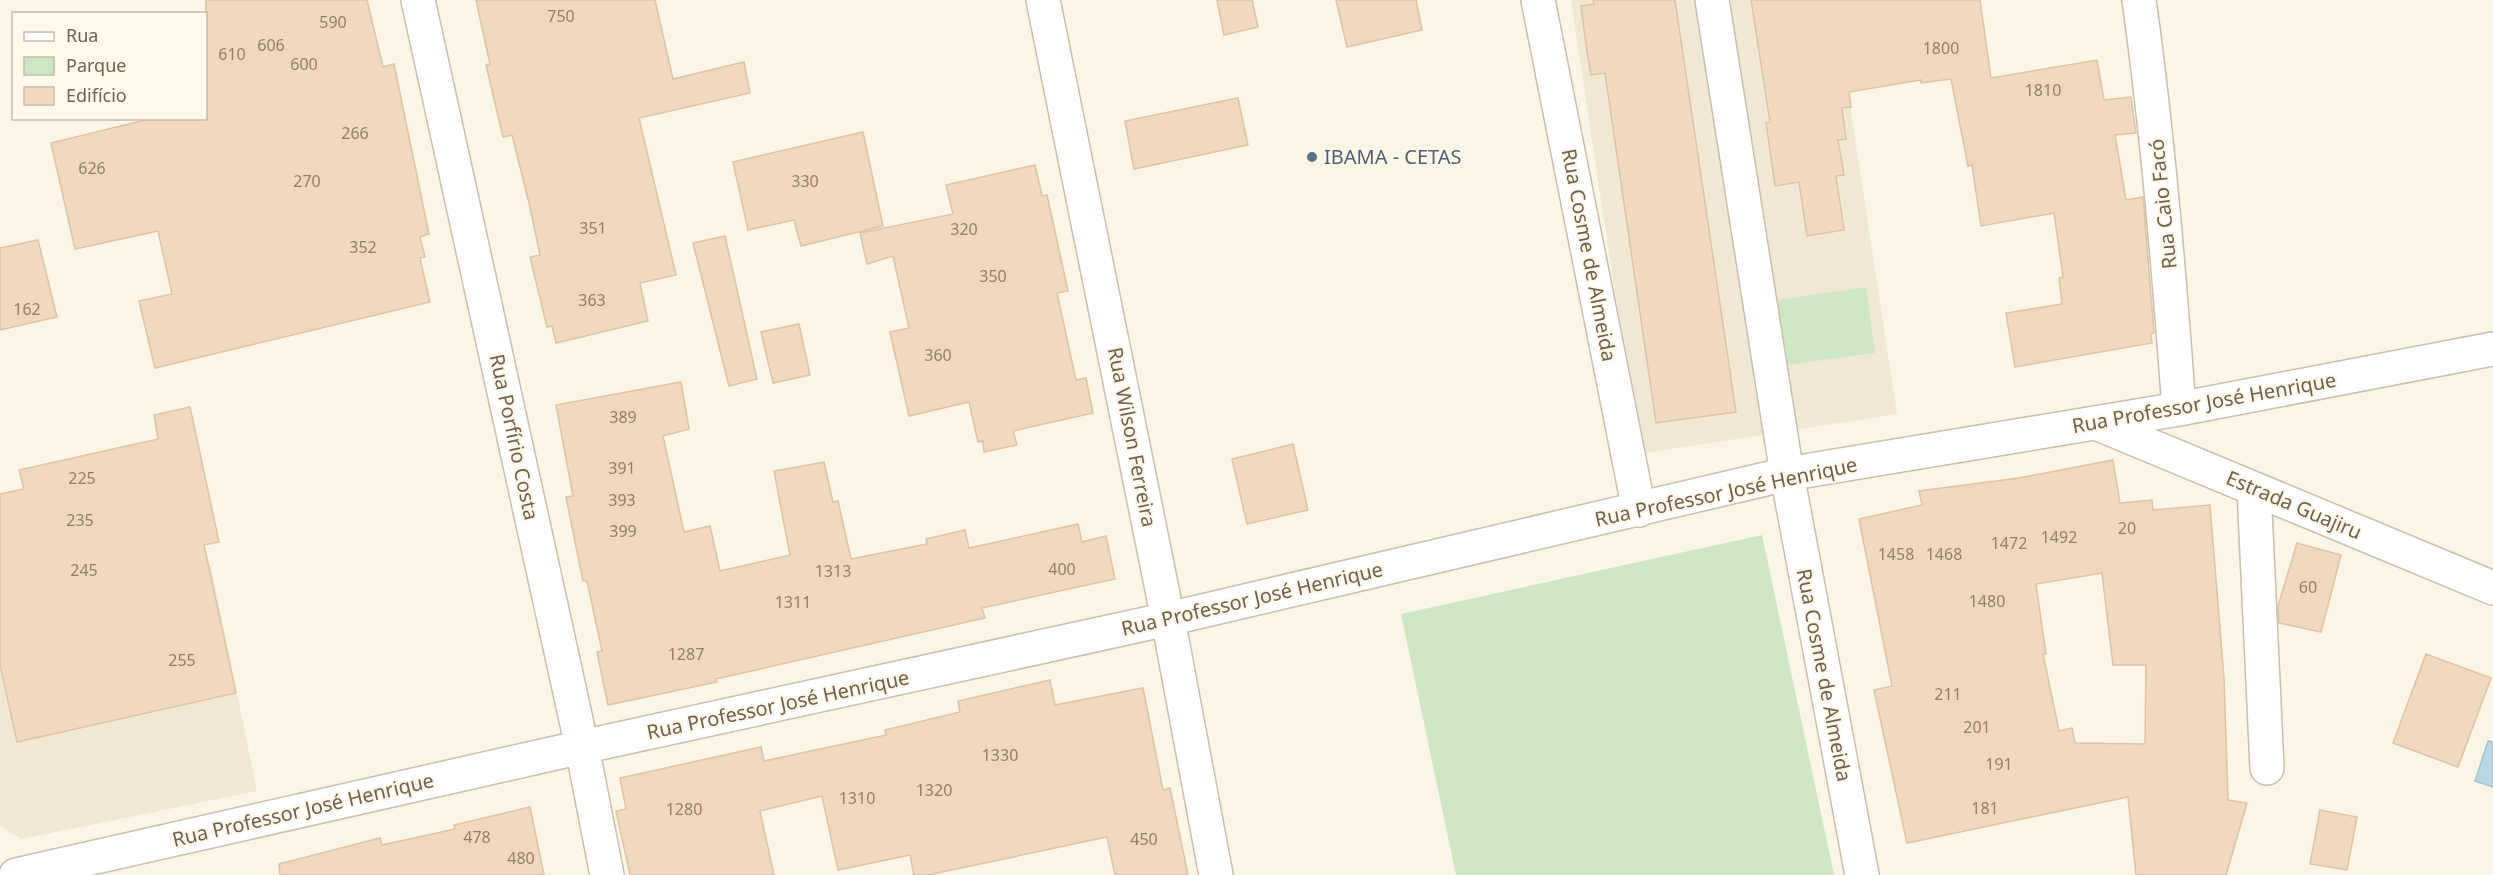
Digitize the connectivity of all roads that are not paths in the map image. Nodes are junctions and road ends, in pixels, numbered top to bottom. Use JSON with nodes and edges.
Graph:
{"nodes":[{"id":1,"x":418,"y":0,"type":"edge"},
{"id":2,"x":1043,"y":0,"type":"edge"},
{"id":3,"x":1538,"y":0,"type":"edge"},
{"id":4,"x":1712,"y":0,"type":"edge"},
{"id":5,"x":2139,"y":0,"type":"edge"},
{"id":6,"x":2493,"y":349,"type":"edge"},
{"id":7,"x":2179,"y":409,"type":"junction"},
{"id":8,"x":2096,"y":423,"type":"junction"},
{"id":9,"x":1787,"y":474,"type":"junction"},
{"id":10,"x":2254,"y":489,"type":"junction"},
{"id":11,"x":1639,"y":510,"type":"junction"},
{"id":12,"x":2493,"y":588,"type":"edge"},
{"id":13,"x":1168,"y":619,"type":"junction"},
{"id":14,"x":582,"y":747,"type":"junction"},
{"id":15,"x":2267,"y":768,"type":"dead end"},
{"id":16,"x":16,"y":875,"type":"edge"},
{"id":17,"x":607,"y":875,"type":"edge"},
{"id":18,"x":1216,"y":875,"type":"edge"},
{"id":19,"x":1862,"y":875,"type":"edge"}],
"edges":[{"from":1,"to":14,"type":"street","name":"Rua Porfírio Costa"},
{"from":2,"to":13,"type":"street","name":"Rua Wilson Ferreira"},
{"from":3,"to":11,"type":"street","name":"Rua Cosme de Almeida"},
{"from":4,"to":9,"type":"street","name":"Rua Cosme de Almeida"},
{"from":5,"to":7,"type":"street","name":"Rua Caio Facó"},
{"from":6,"to":7,"type":"street","name":"Rua Professor José Henrique"},
{"from":7,"to":8,"type":"street","name":"Rua Professor José Henrique"},
{"from":8,"to":9,"type":"street","name":"Rua Professor José Henrique"},
{"from":8,"to":10,"type":"street","name":"Estrada Guajiru"},
{"from":9,"to":11,"type":"street","name":"Rua Professor José Henrique"},
{"from":9,"to":19,"type":"street","name":"Rua Cosme de Almeida"},
{"from":10,"to":12,"type":"street","name":"Estrada Guajiru"},
{"from":10,"to":15,"type":"street"},
{"from":11,"to":13,"type":"street","name":"Rua Professor José Henrique"},
{"from":13,"to":14,"type":"street","name":"Rua Professor José Henrique"},
{"from":13,"to":18,"type":"street","name":"Rua Wilson Ferreira"},
{"from":14,"to":16,"type":"street","name":"Rua Professor José Henrique"},
{"from":14,"to":17,"type":"street","name":"Rua Porfírio Costa"}]}
